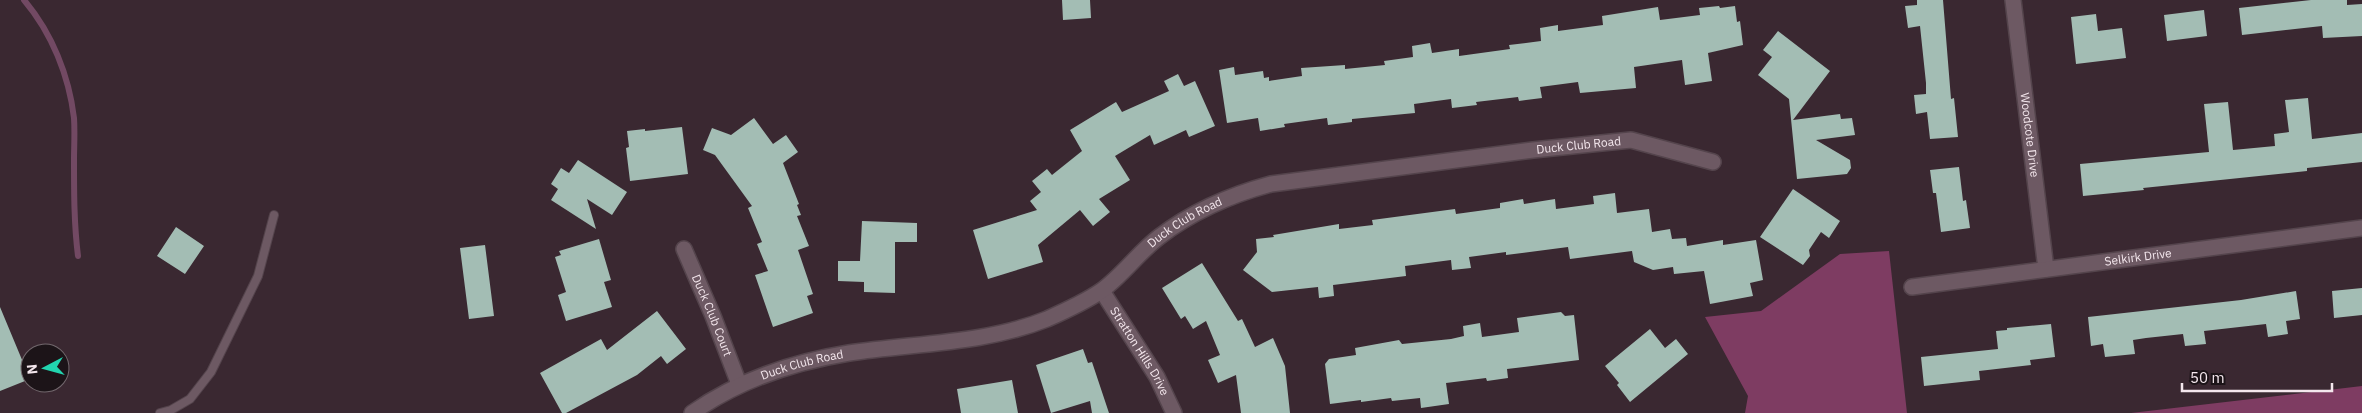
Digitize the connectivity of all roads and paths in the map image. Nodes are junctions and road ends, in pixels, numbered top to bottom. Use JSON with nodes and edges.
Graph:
{"nodes":[{"id":1,"x":2013,"y":0,"type":"edge"},
{"id":2,"x":1713,"y":162,"type":"dead end"},
{"id":3,"x":274,"y":215,"type":"dead end"},
{"id":4,"x":2362,"y":228,"type":"edge"},
{"id":5,"x":684,"y":249,"type":"dead end"},
{"id":6,"x":2046,"y":269,"type":"junction"},
{"id":7,"x":1912,"y":287,"type":"dead end"},
{"id":8,"x":1102,"y":291,"type":"junction"},
{"id":9,"x":739,"y":384,"type":"junction"},
{"id":10,"x":160,"y":413,"type":"edge"},
{"id":11,"x":692,"y":413,"type":"edge"},
{"id":12,"x":1174,"y":413,"type":"edge"}],
"edges":[{"from":1,"to":6,"type":"street","name":"Woodcote Drive"},
{"from":2,"to":8,"type":"street","name":"Duck Club Road"},
{"from":3,"to":10,"type":"lane"},
{"from":4,"to":6,"type":"street","name":"Selkirk Drive"},
{"from":5,"to":9,"type":"street","name":"Duck Club Court"},
{"from":6,"to":7,"type":"street","name":"Selkirk Drive"},
{"from":8,"to":9,"type":"street","name":"Duck Club Road"},
{"from":8,"to":12,"type":"street","name":"Stratton Hills Drive"},
{"from":9,"to":11,"type":"street","name":"Duck Club Road"}]}
